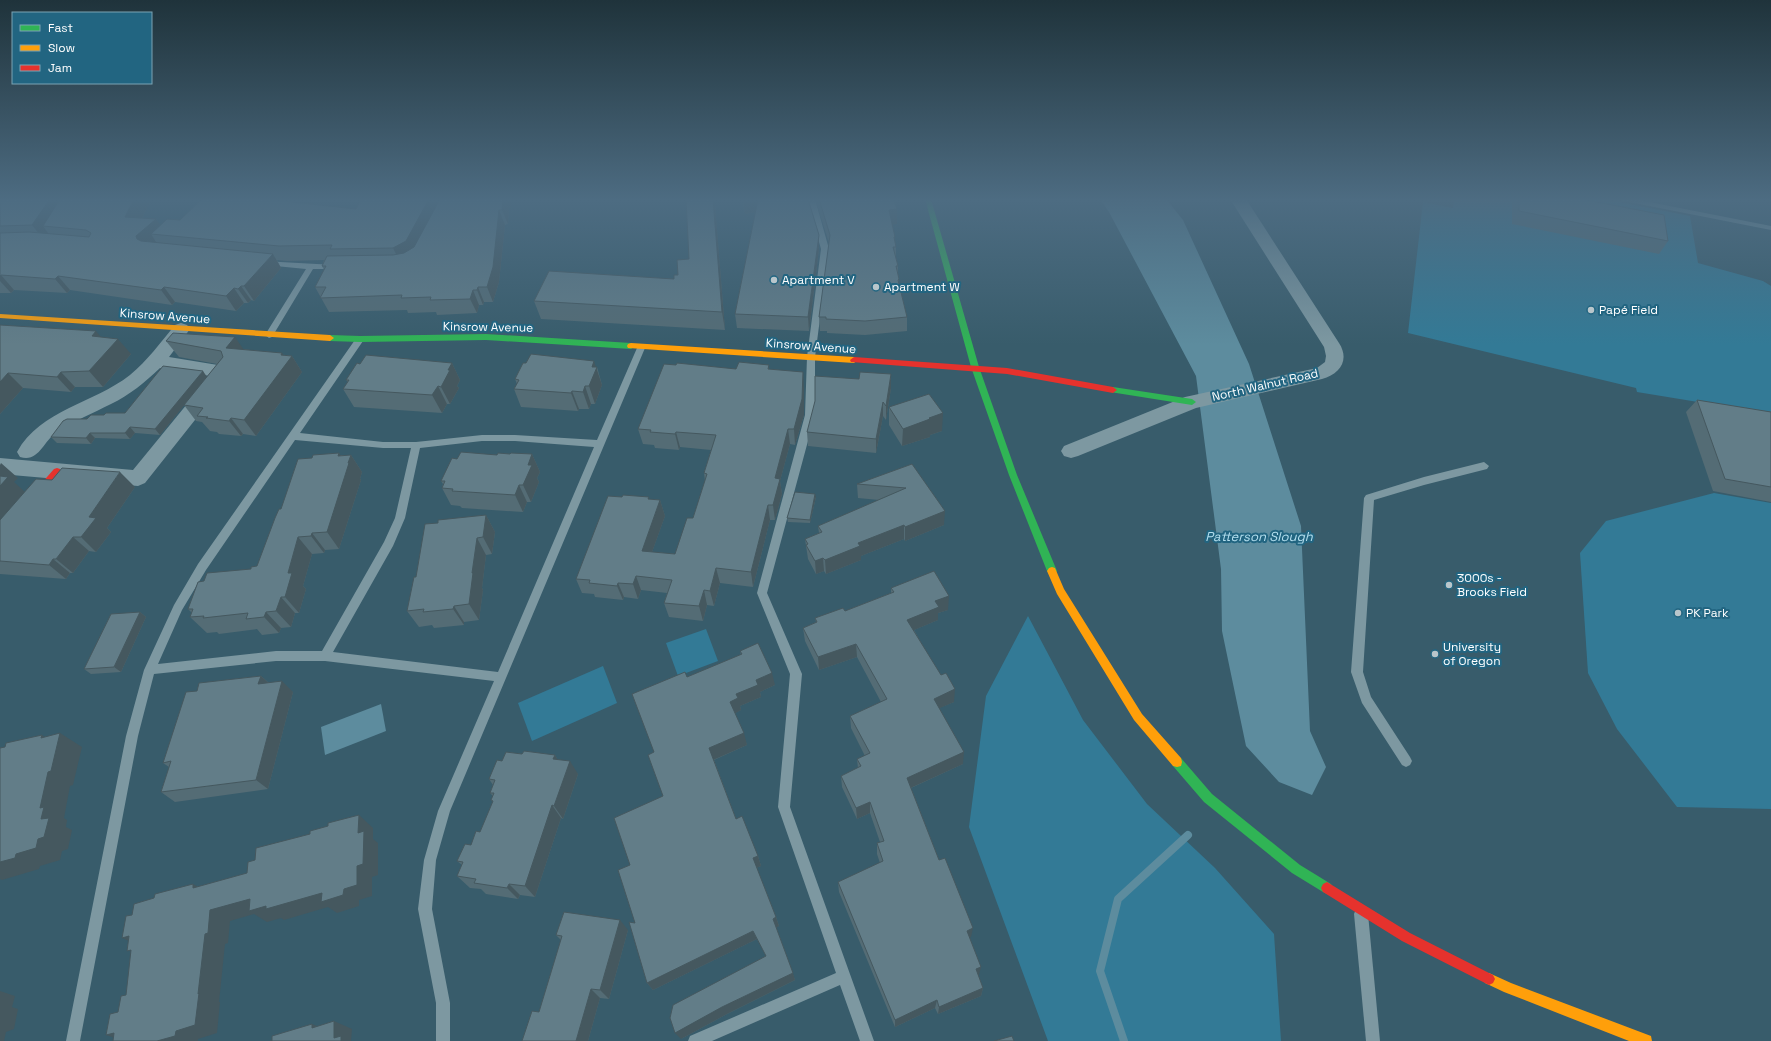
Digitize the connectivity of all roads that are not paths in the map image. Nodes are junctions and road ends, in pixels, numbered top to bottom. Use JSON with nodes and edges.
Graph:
{"nodes":[{"id":1,"x":825,"y":248,"type":"edge"},
{"id":2,"x":941,"y":248,"type":"edge"},
{"id":3,"x":1270,"y":248,"type":"edge"},
{"id":4,"x":255,"y":262,"type":"edge"},
{"id":5,"x":311,"y":267,"type":"junction"},
{"id":6,"x":341,"y":267,"type":"edge"},
{"id":7,"x":0,"y":316,"type":"edge"},
{"id":8,"x":181,"y":329,"type":"junction"},
{"id":9,"x":269,"y":335,"type":"junction"},
{"id":10,"x":360,"y":339,"type":"junction"},
{"id":11,"x":641,"y":348,"type":"junction"},
{"id":12,"x":811,"y":358,"type":"junction"},
{"id":13,"x":156,"y":361,"type":"junction"},
{"id":14,"x":974,"y":367,"type":"junction"},
{"id":15,"x":1192,"y":402,"type":"junction"},
{"id":16,"x":293,"y":436,"type":"junction"},
{"id":17,"x":601,"y":444,"type":"junction"},
{"id":18,"x":416,"y":445,"type":"junction"},
{"id":19,"x":1071,"y":451,"type":"dead end"},
{"id":20,"x":27,"y":452,"type":"dead end"},
{"id":21,"x":0,"y":466,"type":"edge"},
{"id":22,"x":1484,"y":466,"type":"dead end"},
{"id":23,"x":57,"y":471,"type":"junction"},
{"id":24,"x":0,"y":537,"type":"edge"},
{"id":25,"x":325,"y":656,"type":"junction"},
{"id":26,"x":150,"y":670,"type":"junction"},
{"id":27,"x":500,"y":677,"type":"junction"},
{"id":28,"x":1406,"y":761,"type":"dead end"},
{"id":29,"x":1361,"y":909,"type":"junction"},
{"id":30,"x":844,"y":976,"type":"junction"},
{"id":31,"x":73,"y":1041,"type":"edge"},
{"id":32,"x":443,"y":1041,"type":"edge"},
{"id":33,"x":694,"y":1041,"type":"edge"},
{"id":34,"x":867,"y":1041,"type":"edge"},
{"id":35,"x":1373,"y":1041,"type":"edge"},
{"id":36,"x":1646,"y":1041,"type":"edge"}],
"edges":[{"from":1,"to":12,"type":"lane"},
{"from":2,"to":14,"type":"street"},
{"from":3,"to":15,"type":"street","name":"North Walnut Road"},
{"from":4,"to":5,"type":"lane"},
{"from":5,"to":6,"type":"lane"},
{"from":5,"to":9,"type":"lane"},
{"from":7,"to":8,"type":"street","name":"Kinsrow Avenue"},
{"from":8,"to":9,"type":"street","name":"Kinsrow Avenue"},
{"from":8,"to":13,"type":"street"},
{"from":9,"to":10,"type":"street","name":"Kinsrow Avenue"},
{"from":10,"to":11,"type":"street","name":"Kinsrow Avenue"},
{"from":10,"to":16,"type":"lane"},
{"from":11,"to":12,"type":"street","name":"Kinsrow Avenue"},
{"from":11,"to":17,"type":"lane"},
{"from":12,"to":14,"type":"street","name":"Kinsrow Avenue"},
{"from":12,"to":30,"type":"lane"},
{"from":13,"to":20,"type":"street"},
{"from":13,"to":23,"type":"street"},
{"from":14,"to":15,"type":"street","name":"North Walnut Road"},
{"from":14,"to":29,"type":"street"},
{"from":15,"to":19,"type":"street","name":"North Walnut Road"},
{"from":16,"to":18,"type":"lane"},
{"from":16,"to":26,"type":"lane"},
{"from":17,"to":18,"type":"lane"},
{"from":17,"to":27,"type":"lane"},
{"from":18,"to":25,"type":"lane"},
{"from":21,"to":23,"type":"street"},
{"from":22,"to":28,"type":"lane"},
{"from":23,"to":24,"type":"street"},
{"from":25,"to":26,"type":"lane"},
{"from":25,"to":27,"type":"lane"},
{"from":26,"to":31,"type":"lane"},
{"from":27,"to":32,"type":"lane"},
{"from":29,"to":35,"type":"lane"},
{"from":29,"to":36,"type":"street"},
{"from":30,"to":33,"type":"lane"},
{"from":30,"to":34,"type":"lane"}]}
